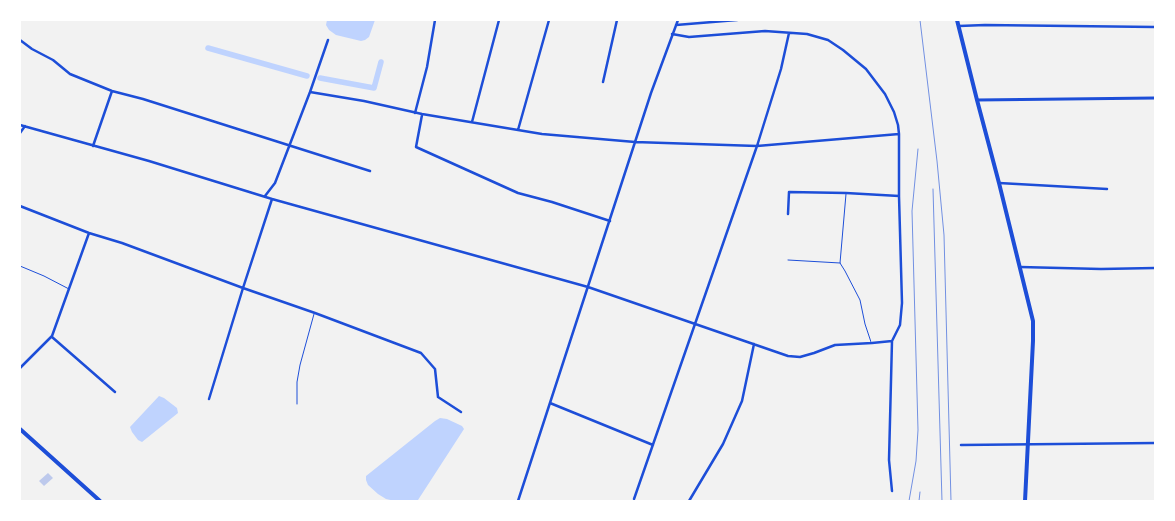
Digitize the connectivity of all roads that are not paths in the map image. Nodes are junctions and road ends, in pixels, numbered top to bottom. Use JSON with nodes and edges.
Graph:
{"nodes":[{"id":1,"x":435,"y":20,"type":"edge"},
{"id":2,"x":499,"y":20,"type":"edge"},
{"id":3,"x":549,"y":20,"type":"edge"},
{"id":4,"x":617,"y":20,"type":"edge"},
{"id":5,"x":678,"y":20,"type":"edge"},
{"id":6,"x":737,"y":20,"type":"edge"},
{"id":7,"x":957,"y":20,"type":"edge"},
{"id":8,"x":676,"y":25,"type":"junction"},
{"id":9,"x":958,"y":26,"type":"junction"},
{"id":10,"x":1155,"y":27,"type":"edge"},
{"id":11,"x":789,"y":33,"type":"junction"},
{"id":12,"x":672,"y":34,"type":"junction"},
{"id":13,"x":20,"y":40,"type":"edge"},
{"id":14,"x":328,"y":40,"type":"dead end"},
{"id":15,"x":603,"y":82,"type":"dead end"},
{"id":16,"x":112,"y":92,"type":"junction"},
{"id":17,"x":310,"y":92,"type":"junction"},
{"id":18,"x":1155,"y":98,"type":"edge"},
{"id":19,"x":977,"y":100,"type":"junction"},
{"id":20,"x":416,"y":113,"type":"junction"},
{"id":21,"x":422,"y":114,"type":"junction"},
{"id":22,"x":472,"y":122,"type":"junction"},
{"id":23,"x":20,"y":125,"type":"edge"},
{"id":24,"x":25,"y":126,"type":"junction"},
{"id":25,"x":518,"y":130,"type":"junction"},
{"id":26,"x":20,"y":133,"type":"edge"},
{"id":27,"x":899,"y":134,"type":"junction"},
{"id":28,"x":635,"y":142,"type":"junction"},
{"id":29,"x":93,"y":146,"type":"junction"},
{"id":30,"x":289,"y":146,"type":"junction"},
{"id":31,"x":757,"y":146,"type":"junction"},
{"id":32,"x":370,"y":171,"type":"dead end"},
{"id":33,"x":999,"y":183,"type":"junction"},
{"id":34,"x":1107,"y":189,"type":"dead end"},
{"id":35,"x":846,"y":193,"type":"junction"},
{"id":36,"x":265,"y":196,"type":"junction"},
{"id":37,"x":899,"y":196,"type":"junction"},
{"id":38,"x":272,"y":199,"type":"junction"},
{"id":39,"x":20,"y":206,"type":"edge"},
{"id":40,"x":788,"y":214,"type":"dead end"},
{"id":41,"x":610,"y":221,"type":"junction"},
{"id":42,"x":89,"y":233,"type":"junction"},
{"id":43,"x":788,"y":260,"type":"dead end"},
{"id":44,"x":840,"y":263,"type":"junction"},
{"id":45,"x":20,"y":266,"type":"edge"},
{"id":46,"x":1020,"y":267,"type":"junction"},
{"id":47,"x":1155,"y":268,"type":"edge"},
{"id":48,"x":588,"y":287,"type":"junction"},
{"id":49,"x":243,"y":288,"type":"junction"},
{"id":50,"x":69,"y":289,"type":"junction"},
{"id":51,"x":314,"y":313,"type":"junction"},
{"id":52,"x":695,"y":323,"type":"junction"},
{"id":53,"x":52,"y":336,"type":"junction"},
{"id":54,"x":892,"y":341,"type":"junction"},
{"id":55,"x":872,"y":343,"type":"junction"},
{"id":56,"x":754,"y":344,"type":"junction"},
{"id":57,"x":20,"y":368,"type":"edge"},
{"id":58,"x":114,"y":392,"type":"dead end"},
{"id":59,"x":209,"y":399,"type":"dead end"},
{"id":60,"x":550,"y":403,"type":"junction"},
{"id":61,"x":297,"y":404,"type":"dead end"},
{"id":62,"x":461,"y":412,"type":"dead end"},
{"id":63,"x":20,"y":429,"type":"edge"},
{"id":64,"x":1155,"y":443,"type":"edge"},
{"id":65,"x":1029,"y":444,"type":"junction"},
{"id":66,"x":653,"y":445,"type":"junction"},
{"id":67,"x":961,"y":445,"type":"dead end"},
{"id":68,"x":892,"y":491,"type":"dead end"},
{"id":69,"x":634,"y":499,"type":"dead end"},
{"id":70,"x":100,"y":501,"type":"edge"},
{"id":71,"x":518,"y":501,"type":"edge"},
{"id":72,"x":689,"y":501,"type":"edge"},
{"id":73,"x":1025,"y":501,"type":"edge"}],
"edges":[{"from":1,"to":20,"type":"street"},
{"from":2,"to":22,"type":"street"},
{"from":3,"to":25,"type":"street"},
{"from":4,"to":15,"type":"street"},
{"from":5,"to":8,"type":"street"},
{"from":6,"to":8,"type":"street"},
{"from":7,"to":9,"type":"main road"},
{"from":8,"to":12,"type":"street"},
{"from":9,"to":10,"type":"street"},
{"from":9,"to":19,"type":"main road"},
{"from":11,"to":12,"type":"street"},
{"from":11,"to":27,"type":"street"},
{"from":11,"to":31,"type":"street"},
{"from":12,"to":28,"type":"street"},
{"from":13,"to":16,"type":"street"},
{"from":14,"to":17,"type":"street"},
{"from":16,"to":29,"type":"street"},
{"from":16,"to":30,"type":"street"},
{"from":17,"to":20,"type":"street"},
{"from":17,"to":30,"type":"street"},
{"from":18,"to":19,"type":"street"},
{"from":19,"to":33,"type":"main road"},
{"from":20,"to":21,"type":"street"},
{"from":21,"to":22,"type":"street"},
{"from":21,"to":41,"type":"street"},
{"from":22,"to":25,"type":"street"},
{"from":23,"to":24,"type":"street"},
{"from":24,"to":26,"type":"street"},
{"from":24,"to":29,"type":"street"},
{"from":25,"to":28,"type":"street"},
{"from":27,"to":31,"type":"street"},
{"from":27,"to":37,"type":"street"},
{"from":28,"to":31,"type":"street"},
{"from":28,"to":41,"type":"street"},
{"from":29,"to":36,"type":"street"},
{"from":30,"to":32,"type":"street"},
{"from":30,"to":36,"type":"street"},
{"from":31,"to":52,"type":"street"},
{"from":33,"to":34,"type":"street"},
{"from":33,"to":46,"type":"main road"},
{"from":35,"to":37,"type":"street"},
{"from":35,"to":40,"type":"street"},
{"from":35,"to":44,"type":"lane"},
{"from":36,"to":38,"type":"street"},
{"from":37,"to":54,"type":"street"},
{"from":38,"to":48,"type":"street"},
{"from":38,"to":49,"type":"street"},
{"from":39,"to":42,"type":"street"},
{"from":41,"to":48,"type":"street"},
{"from":42,"to":49,"type":"street"},
{"from":42,"to":50,"type":"street"},
{"from":43,"to":44,"type":"lane"},
{"from":44,"to":55,"type":"lane"},
{"from":45,"to":50,"type":"lane"},
{"from":46,"to":47,"type":"street"},
{"from":46,"to":65,"type":"main road"},
{"from":48,"to":52,"type":"street"},
{"from":48,"to":60,"type":"street"},
{"from":49,"to":51,"type":"street"},
{"from":49,"to":59,"type":"street"},
{"from":50,"to":53,"type":"street"},
{"from":51,"to":61,"type":"lane"},
{"from":51,"to":62,"type":"street"},
{"from":52,"to":56,"type":"street"},
{"from":52,"to":66,"type":"street"},
{"from":53,"to":57,"type":"street"},
{"from":53,"to":58,"type":"street"},
{"from":54,"to":55,"type":"street"},
{"from":54,"to":68,"type":"street"},
{"from":55,"to":56,"type":"street"},
{"from":56,"to":72,"type":"street"},
{"from":60,"to":66,"type":"street"},
{"from":60,"to":71,"type":"street"},
{"from":63,"to":70,"type":"main road"},
{"from":64,"to":65,"type":"street"},
{"from":65,"to":67,"type":"street"},
{"from":65,"to":73,"type":"main road"},
{"from":66,"to":69,"type":"street"}]}
